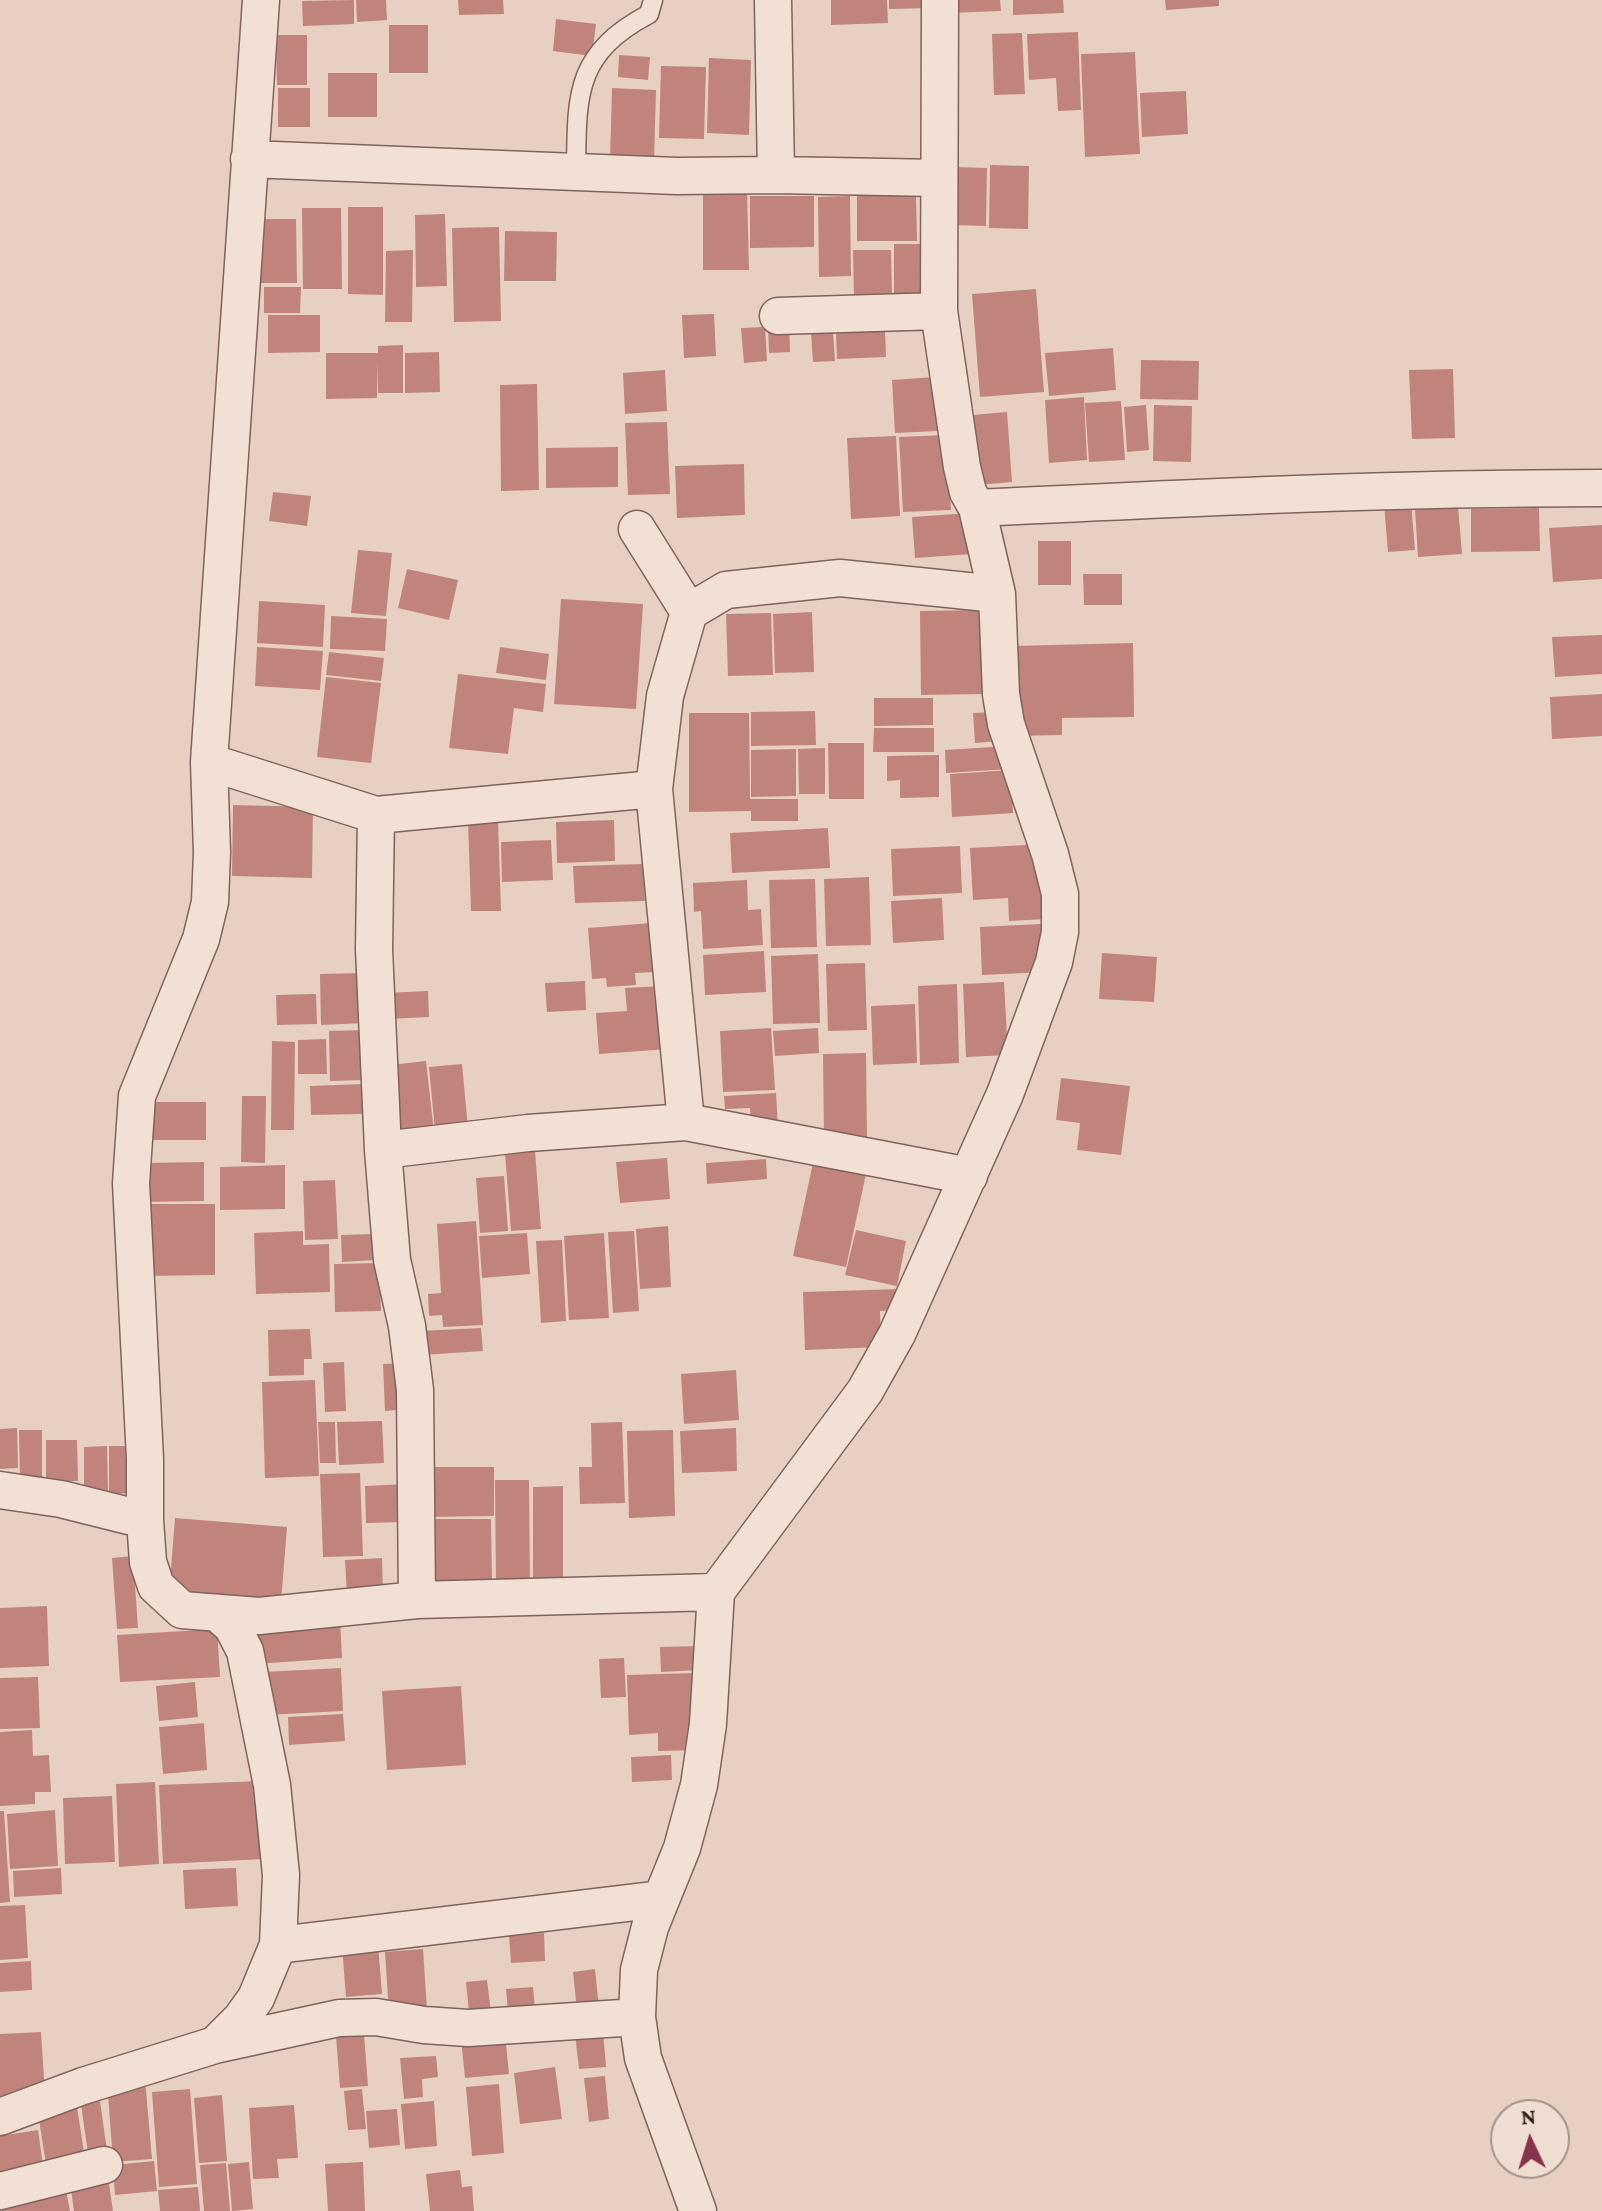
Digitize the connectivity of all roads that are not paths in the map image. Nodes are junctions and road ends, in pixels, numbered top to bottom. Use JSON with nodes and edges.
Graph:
{"nodes":[{"id":1,"x":261,"y":0,"type":"edge"},
{"id":2,"x":653,"y":0,"type":"edge"},
{"id":3,"x":940,"y":0,"type":"edge"},
{"id":4,"x":773,"y":1,"type":"edge"},
{"id":5,"x":249,"y":159,"type":"junction"},
{"id":6,"x":576,"y":172,"type":"junction"},
{"id":7,"x":776,"y":175,"type":"junction"},
{"id":8,"x":939,"y":178,"type":"junction"},
{"id":9,"x":939,"y":311,"type":"junction"},
{"id":10,"x":778,"y":316,"type":"dead end"},
{"id":11,"x":1602,"y":488,"type":"edge"},
{"id":12,"x":977,"y":508,"type":"junction"},
{"id":13,"x":637,"y":529,"type":"dead end"},
{"id":14,"x":997,"y":594,"type":"junction"},
{"id":15,"x":689,"y":612,"type":"junction"},
{"id":16,"x":209,"y":762,"type":"junction"},
{"id":17,"x":654,"y":789,"type":"junction"},
{"id":18,"x":376,"y":815,"type":"junction"},
{"id":19,"x":686,"y":1122,"type":"junction"},
{"id":20,"x":383,"y":1150,"type":"junction"},
{"id":21,"x":969,"y":1176,"type":"junction"},
{"id":22,"x":0,"y":1490,"type":"edge"},
{"id":23,"x":145,"y":1520,"type":"junction"},
{"id":24,"x":716,"y":1592,"type":"junction"},
{"id":25,"x":417,"y":1600,"type":"junction"},
{"id":26,"x":217,"y":1613,"type":"junction"},
{"id":27,"x":661,"y":1899,"type":"junction"},
{"id":28,"x":278,"y":1945,"type":"junction"},
{"id":29,"x":637,"y":2017,"type":"junction"},
{"id":30,"x":215,"y":2045,"type":"junction"},
{"id":31,"x":0,"y":2117,"type":"edge"},
{"id":32,"x":104,"y":2165,"type":"dead end"},
{"id":33,"x":0,"y":2191,"type":"edge"},
{"id":34,"x":698,"y":2211,"type":"edge"}],
"edges":[{"from":1,"to":5,"type":"street"},
{"from":2,"to":6,"type":"lane"},
{"from":3,"to":8,"type":"street"},
{"from":4,"to":7,"type":"street"},
{"from":5,"to":6,"type":"street"},
{"from":5,"to":16,"type":"street"},
{"from":6,"to":7,"type":"street"},
{"from":7,"to":8,"type":"street"},
{"from":8,"to":9,"type":"street"},
{"from":9,"to":10,"type":"street"},
{"from":9,"to":12,"type":"street"},
{"from":11,"to":12,"type":"street"},
{"from":12,"to":14,"type":"street"},
{"from":13,"to":15,"type":"street"},
{"from":14,"to":15,"type":"street"},
{"from":14,"to":21,"type":"street"},
{"from":15,"to":17,"type":"street"},
{"from":16,"to":18,"type":"street"},
{"from":16,"to":23,"type":"street"},
{"from":17,"to":18,"type":"street"},
{"from":17,"to":19,"type":"street"},
{"from":18,"to":20,"type":"street"},
{"from":19,"to":20,"type":"street"},
{"from":19,"to":21,"type":"street"},
{"from":20,"to":25,"type":"street"},
{"from":21,"to":24,"type":"street"},
{"from":22,"to":23,"type":"street"},
{"from":23,"to":26,"type":"street"},
{"from":24,"to":25,"type":"street"},
{"from":24,"to":27,"type":"street"},
{"from":25,"to":26,"type":"street"},
{"from":26,"to":28,"type":"street"},
{"from":27,"to":28,"type":"street"},
{"from":27,"to":29,"type":"street"},
{"from":28,"to":30,"type":"street"},
{"from":29,"to":30,"type":"street"},
{"from":29,"to":34,"type":"street"},
{"from":30,"to":31,"type":"street"},
{"from":32,"to":33,"type":"street"}]}
